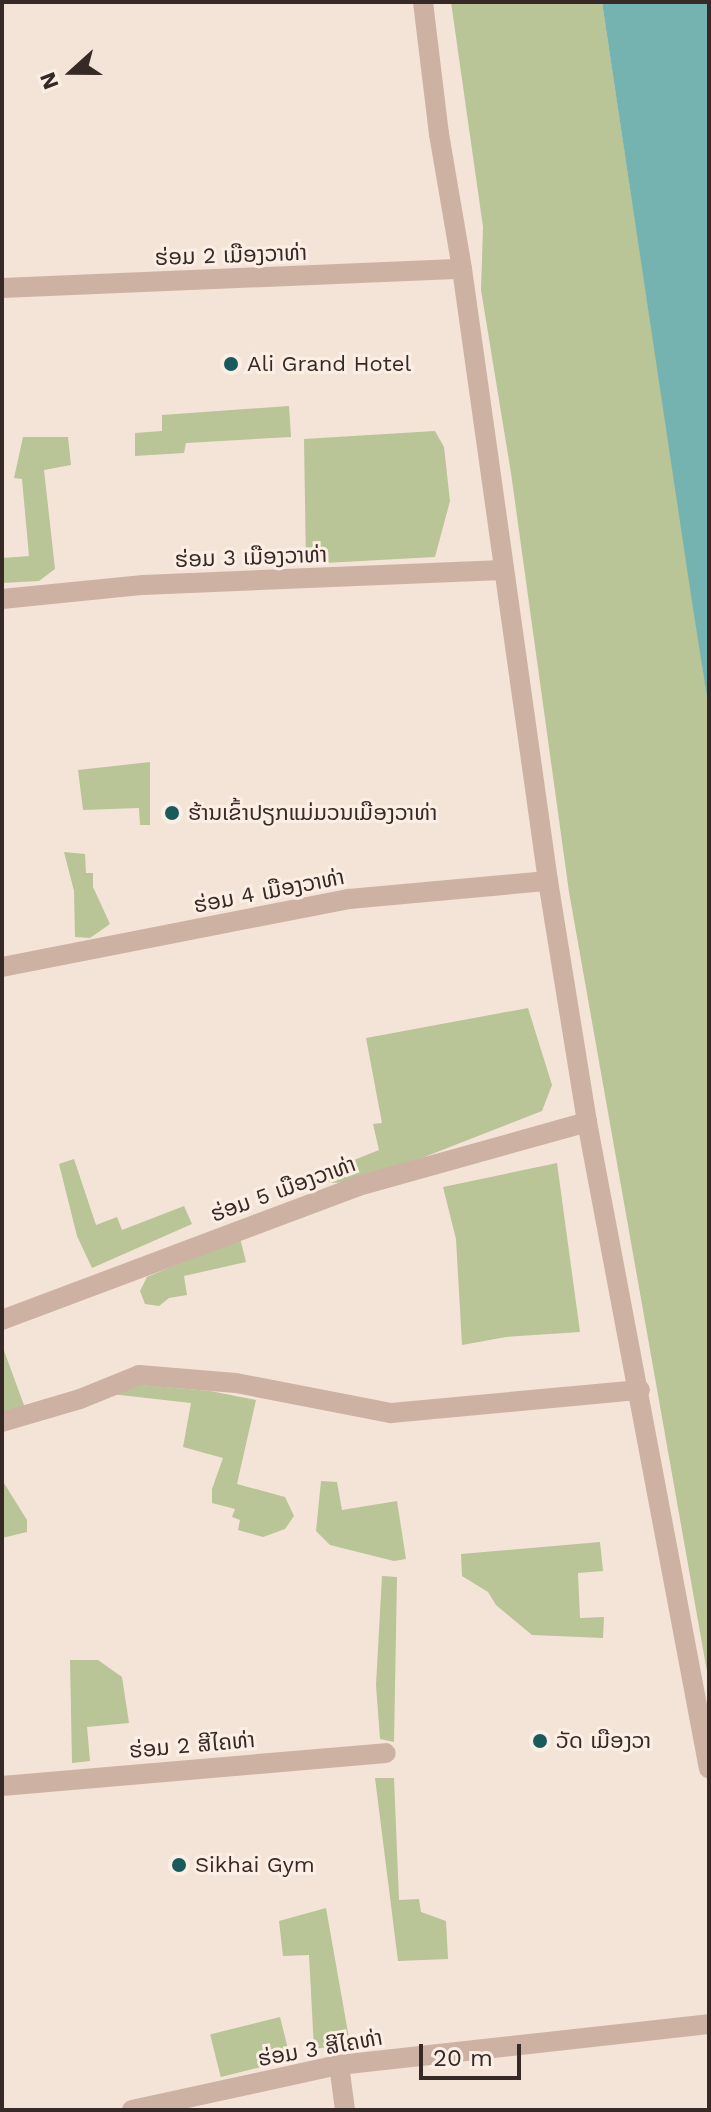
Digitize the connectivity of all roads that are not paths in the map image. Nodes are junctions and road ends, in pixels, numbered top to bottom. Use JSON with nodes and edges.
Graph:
{"nodes":[{"id":1,"x":423,"y":2,"type":"edge"},
{"id":2,"x":462,"y":269,"type":"junction"},
{"id":3,"x":2,"y":288,"type":"edge"},
{"id":4,"x":503,"y":570,"type":"junction"},
{"id":5,"x":2,"y":599,"type":"edge"},
{"id":6,"x":548,"y":881,"type":"junction"},
{"id":7,"x":2,"y":967,"type":"edge"},
{"id":8,"x":587,"y":1122,"type":"junction"},
{"id":9,"x":2,"y":1320,"type":"edge"},
{"id":10,"x":640,"y":1390,"type":"junction"},
{"id":11,"x":2,"y":1422,"type":"edge"},
{"id":12,"x":386,"y":1753,"type":"dead end"},
{"id":13,"x":709,"y":1769,"type":"edge"},
{"id":14,"x":2,"y":1786,"type":"edge"},
{"id":15,"x":709,"y":2024,"type":"edge"},
{"id":16,"x":339,"y":2065,"type":"junction"},
{"id":17,"x":132,"y":2110,"type":"edge"},
{"id":18,"x":345,"y":2110,"type":"edge"}],
"edges":[{"from":1,"to":2,"type":"street"},
{"from":2,"to":3,"type":"street","name":"ຮ່ອມ 2 ເມືອງວາທ່າ"},
{"from":2,"to":4,"type":"street"},
{"from":4,"to":5,"type":"street","name":"ຮ່ອມ 3 ເມືອງວາທ່າ"},
{"from":4,"to":6,"type":"street"},
{"from":6,"to":7,"type":"street","name":"ຮ່ອມ 4 ເມືອງວາທ່າ"},
{"from":6,"to":8,"type":"street"},
{"from":8,"to":9,"type":"street","name":"ຮ່ອມ 5 ເມືອງວາທ່າ"},
{"from":8,"to":10,"type":"street"},
{"from":10,"to":11,"type":"street"},
{"from":10,"to":13,"type":"street"},
{"from":12,"to":14,"type":"street","name":"ຮ່ອມ 2 ສີໄຄທ່າ"},
{"from":15,"to":16,"type":"street","name":"ຮ່ອມ 3 ສີໄຄທ່າ"},
{"from":16,"to":17,"type":"street","name":"ຮ່ອມ 3 ສີໄຄທ່າ"},
{"from":16,"to":18,"type":"street"}]}
